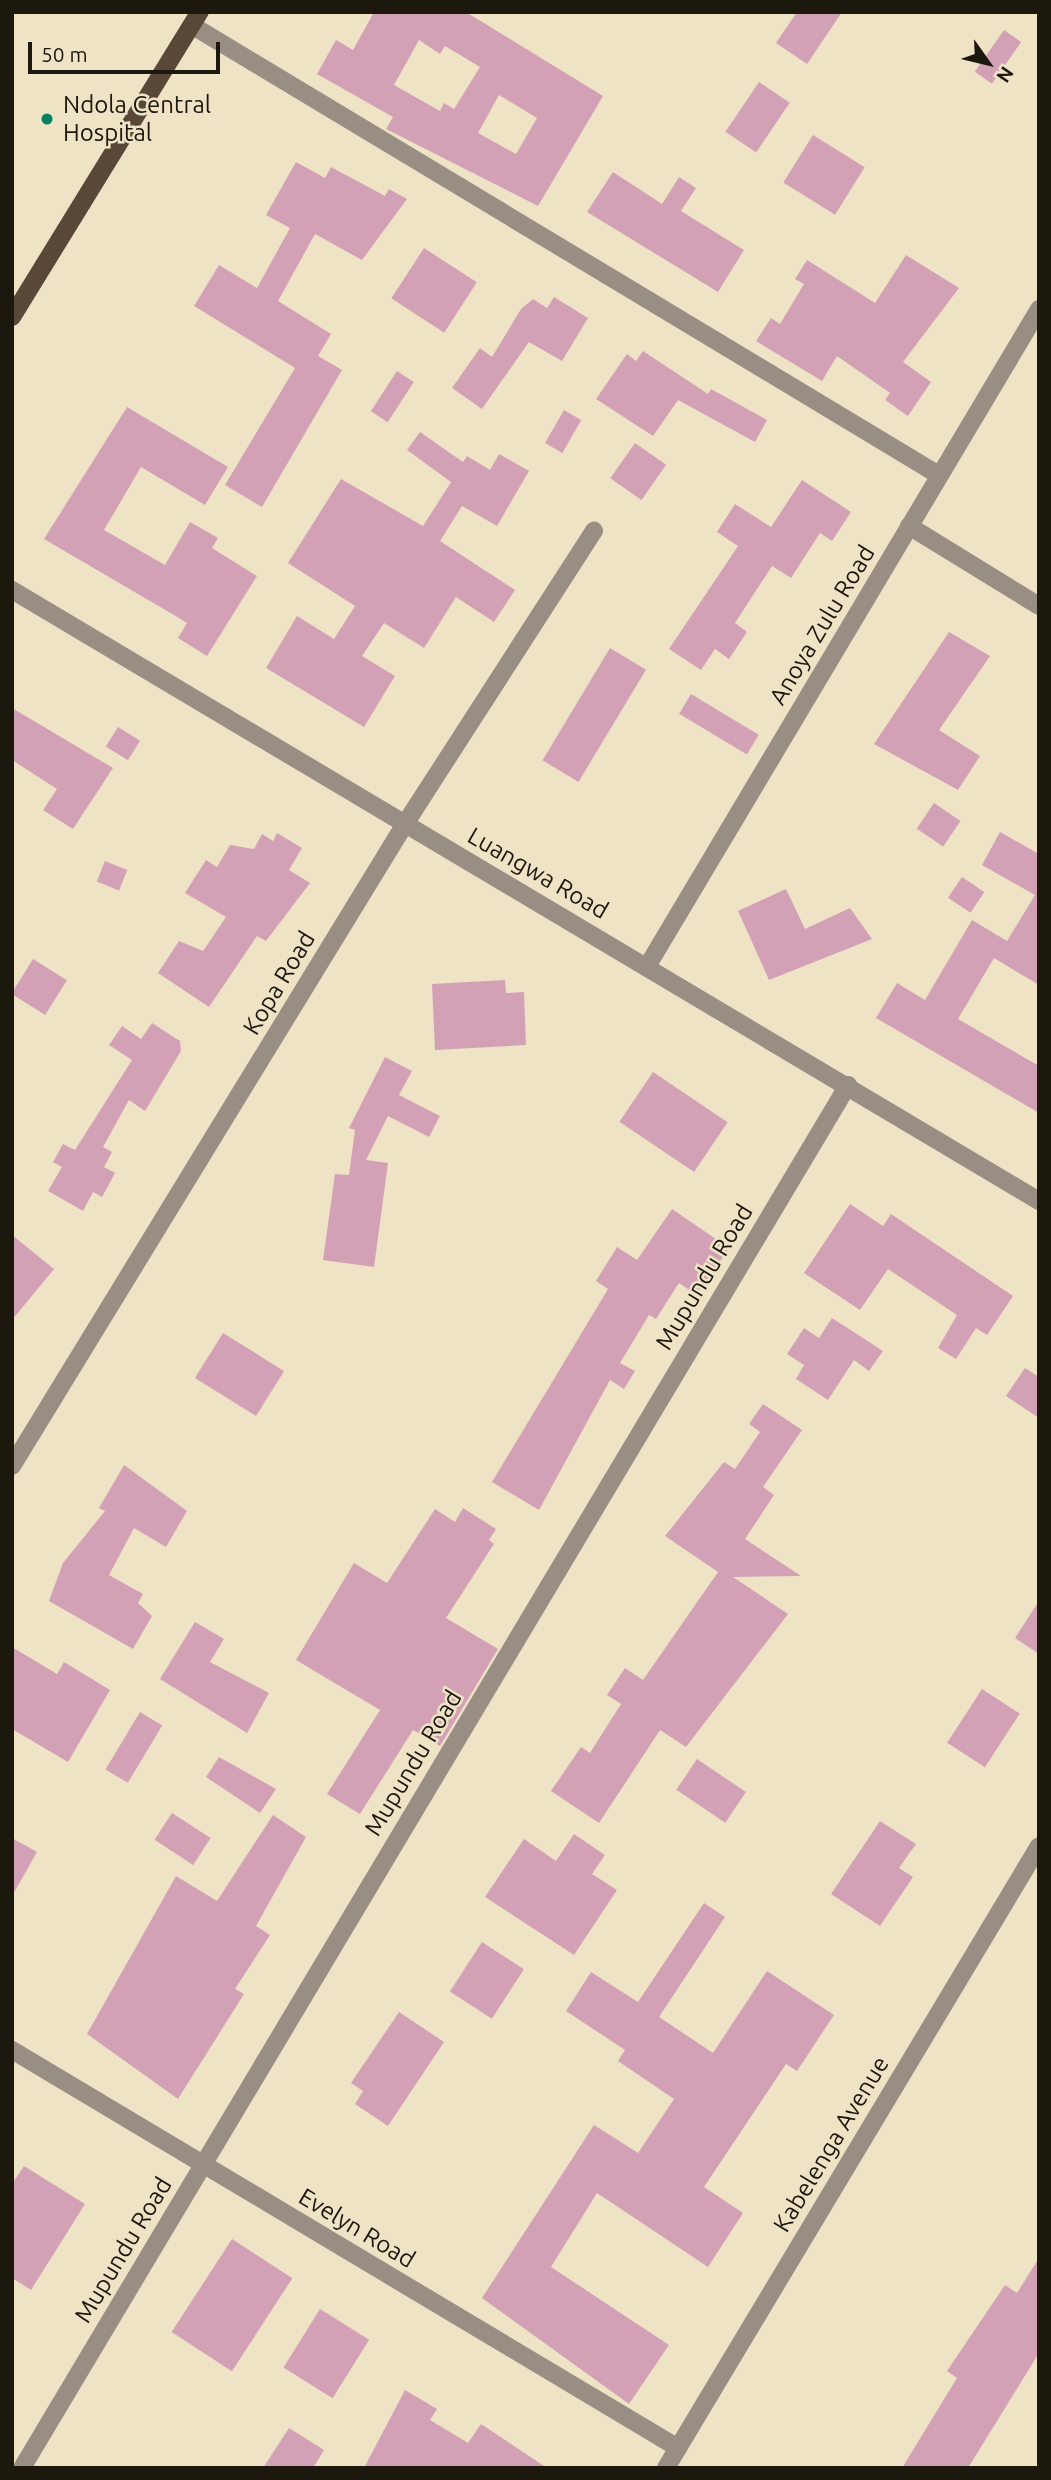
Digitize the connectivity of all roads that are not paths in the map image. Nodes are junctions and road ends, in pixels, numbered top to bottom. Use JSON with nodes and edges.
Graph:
{"nodes":[{"id":1,"x":196,"y":19,"type":"edge"},
{"id":2,"x":1039,"y":309,"type":"edge"},
{"id":3,"x":12,"y":317,"type":"edge"},
{"id":4,"x":937,"y":474,"type":"junction"},
{"id":5,"x":909,"y":526,"type":"junction"},
{"id":6,"x":594,"y":531,"type":"dead end"},
{"id":7,"x":12,"y":590,"type":"edge"},
{"id":8,"x":1039,"y":606,"type":"edge"},
{"id":9,"x":405,"y":824,"type":"junction"},
{"id":10,"x":648,"y":965,"type":"junction"},
{"id":11,"x":848,"y":1085,"type":"junction"},
{"id":12,"x":1039,"y":1201,"type":"edge"},
{"id":13,"x":12,"y":1466,"type":"edge"},
{"id":14,"x":1039,"y":1846,"type":"edge"},
{"id":15,"x":12,"y":2050,"type":"edge"},
{"id":16,"x":202,"y":2164,"type":"junction"},
{"id":17,"x":678,"y":2448,"type":"junction"},
{"id":18,"x":22,"y":2468,"type":"edge"},
{"id":19,"x":666,"y":2468,"type":"edge"}],
"edges":[{"from":1,"to":3,"type":"main road"},
{"from":1,"to":4,"type":"street"},
{"from":2,"to":4,"type":"street","name":"Anoya Zulu Road"},
{"from":4,"to":5,"type":"street","name":"Anoya Zulu Road"},
{"from":5,"to":8,"type":"street"},
{"from":5,"to":10,"type":"street","name":"Anoya Zulu Road"},
{"from":6,"to":9,"type":"street","name":"Kopa Road"},
{"from":7,"to":9,"type":"street","name":"Luangwa Road"},
{"from":9,"to":10,"type":"street","name":"Luangwa Road"},
{"from":9,"to":13,"type":"street","name":"Kopa Road"},
{"from":10,"to":11,"type":"street","name":"Luangwa Road"},
{"from":11,"to":12,"type":"street","name":"Luangwa Road"},
{"from":11,"to":16,"type":"street","name":"Mupundu Road"},
{"from":14,"to":17,"type":"street","name":"Kabelenga Avenue"},
{"from":15,"to":16,"type":"street","name":"Evelyn Road"},
{"from":16,"to":17,"type":"street","name":"Evelyn Road"},
{"from":16,"to":18,"type":"street","name":"Mupundu Road"},
{"from":17,"to":19,"type":"street","name":"Kabelenga Avenue"}]}
